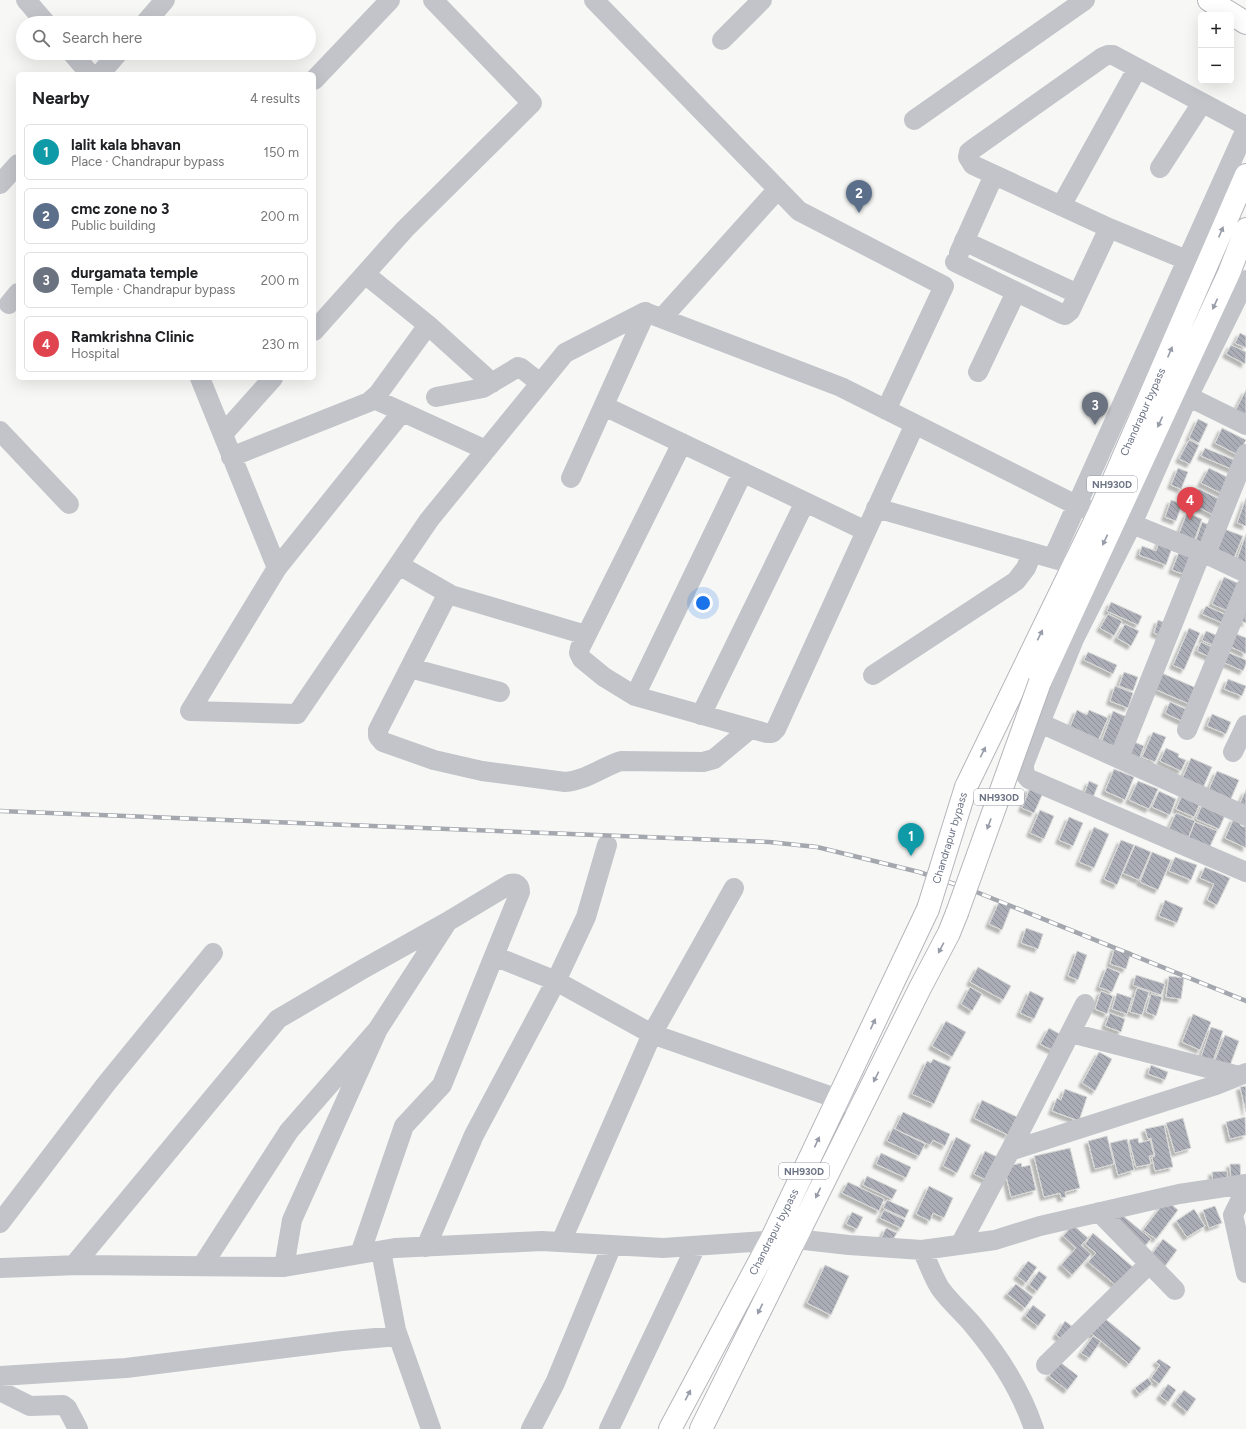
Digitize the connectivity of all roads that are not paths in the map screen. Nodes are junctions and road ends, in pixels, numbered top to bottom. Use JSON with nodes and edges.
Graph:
{"nodes":[{"id":1,"x":26,"y":0,"type":"edge"},
{"id":2,"x":165,"y":0,"type":"edge"},
{"id":3,"x":390,"y":0,"type":"edge"},
{"id":4,"x":433,"y":0,"type":"edge"},
{"id":5,"x":594,"y":0,"type":"edge"},
{"id":6,"x":762,"y":0,"type":"edge"},
{"id":7,"x":1085,"y":0,"type":"edge"},
{"id":8,"x":1210,"y":0,"type":"edge"},
{"id":9,"x":40,"y":16,"type":"edge"},
{"id":10,"x":151,"y":16,"type":"edge"},
{"id":11,"x":1246,"y":23,"type":"edge"},
{"id":12,"x":722,"y":40,"type":"dead end"},
{"id":13,"x":78,"y":60,"type":"edge"},
{"id":14,"x":112,"y":60,"type":"edge"},
{"id":15,"x":1137,"y":69,"type":"junction"},
{"id":16,"x":88,"y":72,"type":"edge"},
{"id":17,"x":102,"y":72,"type":"edge"},
{"id":18,"x":316,"y":78,"type":"edge"},
{"id":19,"x":1202,"y":103,"type":"junction"},
{"id":20,"x":914,"y":120,"type":"dead end"},
{"id":21,"x":1246,"y":126,"type":"edge"},
{"id":22,"x":1246,"y":129,"type":"edge"},
{"id":23,"x":16,"y":166,"type":"edge"},
{"id":24,"x":1160,"y":168,"type":"dead end"},
{"id":25,"x":994,"y":175,"type":"junction"},
{"id":26,"x":1246,"y":175,"type":"edge"},
{"id":27,"x":0,"y":184,"type":"edge"},
{"id":28,"x":778,"y":189,"type":"junction"},
{"id":29,"x":1061,"y":206,"type":"junction"},
{"id":30,"x":1109,"y":228,"type":"junction"},
{"id":31,"x":1246,"y":229,"type":"edge"},
{"id":32,"x":964,"y":241,"type":"junction"},
{"id":33,"x":1186,"y":260,"type":"junction"},
{"id":34,"x":954,"y":262,"type":"junction"},
{"id":35,"x":1206,"y":268,"type":"junction"},
{"id":36,"x":365,"y":274,"type":"junction"},
{"id":37,"x":1242,"y":279,"type":"edge"},
{"id":38,"x":944,"y":286,"type":"junction"},
{"id":39,"x":1016,"y":292,"type":"junction"},
{"id":40,"x":1078,"y":294,"type":"junction"},
{"id":41,"x":654,"y":315,"type":"junction"},
{"id":42,"x":428,"y":325,"type":"junction"},
{"id":43,"x":316,"y":329,"type":"edge"},
{"id":44,"x":978,"y":372,"type":"dead end"},
{"id":45,"x":201,"y":380,"type":"edge"},
{"id":46,"x":271,"y":380,"type":"edge"},
{"id":47,"x":492,"y":383,"type":"junction"},
{"id":48,"x":540,"y":383,"type":"junction"},
{"id":49,"x":1182,"y":393,"type":"junction"},
{"id":50,"x":436,"y":397,"type":"dead end"},
{"id":51,"x":374,"y":399,"type":"junction"},
{"id":52,"x":604,"y":406,"type":"junction"},
{"id":53,"x":886,"y":410,"type":"junction"},
{"id":54,"x":402,"y":412,"type":"junction"},
{"id":55,"x":915,"y":424,"type":"junction"},
{"id":56,"x":1246,"y":425,"type":"edge"},
{"id":57,"x":0,"y":431,"type":"edge"},
{"id":58,"x":223,"y":434,"type":"junction"},
{"id":59,"x":682,"y":443,"type":"junction"},
{"id":60,"x":486,"y":450,"type":"junction"},
{"id":61,"x":1246,"y":454,"type":"edge"},
{"id":62,"x":232,"y":457,"type":"junction"},
{"id":63,"x":743,"y":472,"type":"junction"},
{"id":64,"x":571,"y":478,"type":"dead end"},
{"id":65,"x":805,"y":502,"type":"junction"},
{"id":66,"x":69,"y":504,"type":"dead end"},
{"id":67,"x":1076,"y":505,"type":"junction"},
{"id":68,"x":876,"y":508,"type":"junction"},
{"id":69,"x":1116,"y":519,"type":"junction"},
{"id":70,"x":866,"y":531,"type":"junction"},
{"id":71,"x":1032,"y":552,"type":"junction"},
{"id":72,"x":1204,"y":553,"type":"junction"},
{"id":73,"x":1053,"y":558,"type":"junction"},
{"id":74,"x":399,"y":565,"type":"junction"},
{"id":75,"x":1074,"y":565,"type":"junction"},
{"id":76,"x":277,"y":568,"type":"junction"},
{"id":77,"x":1246,"y":573,"type":"edge"},
{"id":78,"x":1246,"y":587,"type":"edge"},
{"id":79,"x":448,"y":593,"type":"junction"},
{"id":80,"x":586,"y":635,"type":"junction"},
{"id":81,"x":410,"y":668,"type":"junction"},
{"id":82,"x":873,"y":675,"type":"dead end"},
{"id":83,"x":500,"y":692,"type":"dead end"},
{"id":84,"x":635,"y":696,"type":"junction"},
{"id":85,"x":700,"y":715,"type":"junction"},
{"id":86,"x":1040,"y":722,"type":"junction"},
{"id":87,"x":1246,"y":725,"type":"edge"},
{"id":88,"x":750,"y":729,"type":"junction"},
{"id":89,"x":1187,"y":730,"type":"dead end"},
{"id":90,"x":1233,"y":752,"type":"dead end"},
{"id":91,"x":1119,"y":758,"type":"junction"},
{"id":92,"x":1246,"y":816,"type":"edge"},
{"id":93,"x":607,"y":845,"type":"dead end"},
{"id":94,"x":1246,"y":872,"type":"edge"},
{"id":95,"x":734,"y":888,"type":"dead end"},
{"id":96,"x":447,"y":922,"type":"junction"},
{"id":97,"x":213,"y":953,"type":"dead end"},
{"id":98,"x":494,"y":956,"type":"junction"},
{"id":99,"x":556,"y":981,"type":"junction"},
{"id":100,"x":1085,"y":1004,"type":"dead end"},
{"id":101,"x":378,"y":1029,"type":"junction"},
{"id":102,"x":1071,"y":1033,"type":"junction"},
{"id":103,"x":652,"y":1034,"type":"junction"},
{"id":104,"x":1243,"y":1075,"type":"edge"},
{"id":105,"x":838,"y":1099,"type":"junction"},
{"id":106,"x":861,"y":1107,"type":"junction"},
{"id":107,"x":1010,"y":1151,"type":"junction"},
{"id":108,"x":1246,"y":1184,"type":"edge"},
{"id":109,"x":1246,"y":1189,"type":"edge"},
{"id":110,"x":1099,"y":1212,"type":"junction"},
{"id":111,"x":1240,"y":1213,"type":"edge"},
{"id":112,"x":2,"y":1214,"type":"edge"},
{"id":113,"x":795,"y":1239,"type":"junction"},
{"id":114,"x":771,"y":1240,"type":"junction"},
{"id":115,"x":560,"y":1242,"type":"junction"},
{"id":116,"x":612,"y":1245,"type":"junction"},
{"id":117,"x":960,"y":1245,"type":"junction"},
{"id":118,"x":696,"y":1246,"type":"junction"},
{"id":119,"x":426,"y":1247,"type":"junction"},
{"id":120,"x":922,"y":1250,"type":"junction"},
{"id":121,"x":381,"y":1251,"type":"junction"},
{"id":122,"x":360,"y":1254,"type":"junction"},
{"id":123,"x":1149,"y":1264,"type":"junction"},
{"id":124,"x":74,"y":1265,"type":"junction"},
{"id":125,"x":202,"y":1266,"type":"junction"},
{"id":126,"x":284,"y":1267,"type":"junction"},
{"id":127,"x":0,"y":1268,"type":"edge"},
{"id":128,"x":1246,"y":1273,"type":"edge"},
{"id":129,"x":1175,"y":1290,"type":"dead end"},
{"id":130,"x":398,"y":1336,"type":"junction"},
{"id":131,"x":1046,"y":1365,"type":"dead end"},
{"id":132,"x":0,"y":1376,"type":"edge"},
{"id":133,"x":0,"y":1391,"type":"edge"},
{"id":134,"x":78,"y":1429,"type":"edge"},
{"id":135,"x":431,"y":1429,"type":"edge"},
{"id":136,"x":531,"y":1429,"type":"edge"},
{"id":137,"x":609,"y":1429,"type":"edge"},
{"id":138,"x":670,"y":1429,"type":"edge"},
{"id":139,"x":700,"y":1429,"type":"edge"},
{"id":140,"x":1034,"y":1429,"type":"edge"}],
"edges":[{"from":1,"to":9,"type":"street"},
{"from":2,"to":10,"type":"street"},
{"from":3,"to":18,"type":"street"},
{"from":4,"to":36,"type":"street"},
{"from":5,"to":28,"type":"street"},
{"from":6,"to":12,"type":"street"},
{"from":7,"to":20,"type":"street"},
{"from":8,"to":11,"type":"highway"},
{"from":13,"to":16,"type":"street"},
{"from":14,"to":17,"type":"street"},
{"from":15,"to":19,"type":"street"},
{"from":15,"to":25,"type":"street"},
{"from":15,"to":29,"type":"street"},
{"from":19,"to":21,"type":"street"},
{"from":19,"to":24,"type":"street"},
{"from":22,"to":33,"type":"street"},
{"from":23,"to":27,"type":"street"},
{"from":25,"to":29,"type":"street"},
{"from":25,"to":32,"type":"street"},
{"from":35,"to":26,"type":"highway","name":"Chandrapur bypass","number":"NH930D","one_way":true},
{"from":28,"to":38,"type":"street"},
{"from":28,"to":41,"type":"street"},
{"from":29,"to":30,"type":"street"},
{"from":30,"to":33,"type":"street"},
{"from":30,"to":40,"type":"street"},
{"from":31,"to":37,"type":"highway","name":"Chandrapur bypass","number":"NH930D"},
{"from":32,"to":34,"type":"street"},
{"from":32,"to":40,"type":"street"},
{"from":33,"to":35,"type":"street"},
{"from":33,"to":67,"type":"street"},
{"from":34,"to":38,"type":"street"},
{"from":34,"to":39,"type":"street"},
{"from":69,"to":35,"type":"highway","name":"Chandrapur bypass","number":"NH930D","one_way":true},
{"from":36,"to":42,"type":"street"},
{"from":36,"to":43,"type":"street"},
{"from":37,"to":49,"type":"highway","name":"Chandrapur bypass","number":"NH930D"},
{"from":38,"to":53,"type":"street"},
{"from":39,"to":40,"type":"street"},
{"from":39,"to":44,"type":"street"},
{"from":41,"to":48,"type":"street"},
{"from":41,"to":52,"type":"street"},
{"from":41,"to":53,"type":"street"},
{"from":42,"to":47,"type":"street"},
{"from":42,"to":51,"type":"street"},
{"from":45,"to":58,"type":"street"},
{"from":46,"to":58,"type":"street"},
{"from":47,"to":48,"type":"street"},
{"from":47,"to":50,"type":"street"},
{"from":48,"to":60,"type":"street"},
{"from":49,"to":56,"type":"street"},
{"from":49,"to":69,"type":"highway","name":"Chandrapur bypass","number":"NH930D"},
{"from":51,"to":54,"type":"street"},
{"from":51,"to":62,"type":"street"},
{"from":52,"to":59,"type":"street"},
{"from":52,"to":64,"type":"street"},
{"from":53,"to":55,"type":"street"},
{"from":54,"to":60,"type":"street"},
{"from":54,"to":76,"type":"street"},
{"from":55,"to":67,"type":"street"},
{"from":55,"to":68,"type":"street"},
{"from":57,"to":66,"type":"street"},
{"from":58,"to":62,"type":"street"},
{"from":59,"to":63,"type":"street"},
{"from":59,"to":80,"type":"street"},
{"from":60,"to":74,"type":"street"},
{"from":61,"to":72,"type":"street"},
{"from":62,"to":76,"type":"street"},
{"from":63,"to":65,"type":"street"},
{"from":63,"to":84,"type":"street"},
{"from":65,"to":70,"type":"street"},
{"from":65,"to":85,"type":"street"},
{"from":67,"to":69,"type":"street"},
{"from":67,"to":73,"type":"street"},
{"from":68,"to":70,"type":"street"},
{"from":68,"to":71,"type":"street"},
{"from":69,"to":72,"type":"street"},
{"from":69,"to":75,"type":"highway","name":"Chandrapur bypass","number":"NH930D"},
{"from":69,"to":86,"type":"street"},
{"from":69,"to":106,"type":"highway","name":"Chandrapur bypass","number":"NH930D","one_way":true,"bridge":true},
{"from":70,"to":88,"type":"street"},
{"from":71,"to":73,"type":"street"},
{"from":71,"to":82,"type":"street"},
{"from":72,"to":77,"type":"street"},
{"from":72,"to":91,"type":"street"},
{"from":73,"to":75,"type":"street"},
{"from":74,"to":76,"type":"street"},
{"from":74,"to":79,"type":"street"},
{"from":105,"to":75,"type":"highway","name":"Chandrapur bypass","number":"NH930D","one_way":true,"bridge":true},
{"from":78,"to":89,"type":"street"},
{"from":79,"to":80,"type":"street"},
{"from":79,"to":81,"type":"street"},
{"from":80,"to":84,"type":"street"},
{"from":81,"to":83,"type":"street"},
{"from":81,"to":88,"type":"street"},
{"from":84,"to":85,"type":"street"},
{"from":85,"to":88,"type":"street"},
{"from":86,"to":91,"type":"street"},
{"from":86,"to":94,"type":"street"},
{"from":87,"to":90,"type":"street"},
{"from":91,"to":92,"type":"street"},
{"from":93,"to":99,"type":"street"},
{"from":95,"to":103,"type":"street"},
{"from":96,"to":98,"type":"street"},
{"from":96,"to":101,"type":"street"},
{"from":96,"to":124,"type":"street"},
{"from":97,"to":112,"type":"street"},
{"from":98,"to":99,"type":"street"},
{"from":98,"to":122,"type":"street"},
{"from":99,"to":103,"type":"street"},
{"from":99,"to":119,"type":"street"},
{"from":100,"to":102,"type":"street"},
{"from":101,"to":125,"type":"street"},
{"from":101,"to":126,"type":"street"},
{"from":102,"to":104,"type":"street"},
{"from":102,"to":107,"type":"street"},
{"from":103,"to":105,"type":"street"},
{"from":103,"to":115,"type":"street"},
{"from":104,"to":107,"type":"street"},
{"from":105,"to":106,"type":"street"},
{"from":114,"to":105,"type":"highway","name":"Chandrapur bypass","number":"NH930D","one_way":true},
{"from":106,"to":113,"type":"highway","name":"Chandrapur bypass","number":"NH930D","one_way":true},
{"from":107,"to":117,"type":"street"},
{"from":108,"to":110,"type":"street"},
{"from":109,"to":111,"type":"street"},
{"from":110,"to":117,"type":"street"},
{"from":110,"to":123,"type":"street"},
{"from":111,"to":128,"type":"street"},
{"from":113,"to":114,"type":"street"},
{"from":113,"to":120,"type":"street"},
{"from":113,"to":139,"type":"highway","name":"Chandrapur bypass","number":"NH930D","one_way":true},
{"from":114,"to":118,"type":"street"},
{"from":138,"to":114,"type":"highway","name":"Chandrapur bypass","number":"NH930D","one_way":true},
{"from":115,"to":116,"type":"street"},
{"from":115,"to":119,"type":"street"},
{"from":116,"to":118,"type":"street"},
{"from":116,"to":136,"type":"street"},
{"from":117,"to":120,"type":"street"},
{"from":118,"to":137,"type":"street"},
{"from":119,"to":121,"type":"street"},
{"from":120,"to":140,"type":"street"},
{"from":121,"to":122,"type":"street"},
{"from":121,"to":130,"type":"street"},
{"from":122,"to":126,"type":"street"},
{"from":123,"to":129,"type":"street"},
{"from":123,"to":131,"type":"street"},
{"from":124,"to":125,"type":"street"},
{"from":124,"to":127,"type":"street"},
{"from":125,"to":126,"type":"street"},
{"from":130,"to":132,"type":"street"},
{"from":130,"to":135,"type":"street"},
{"from":133,"to":134,"type":"street"}]}
